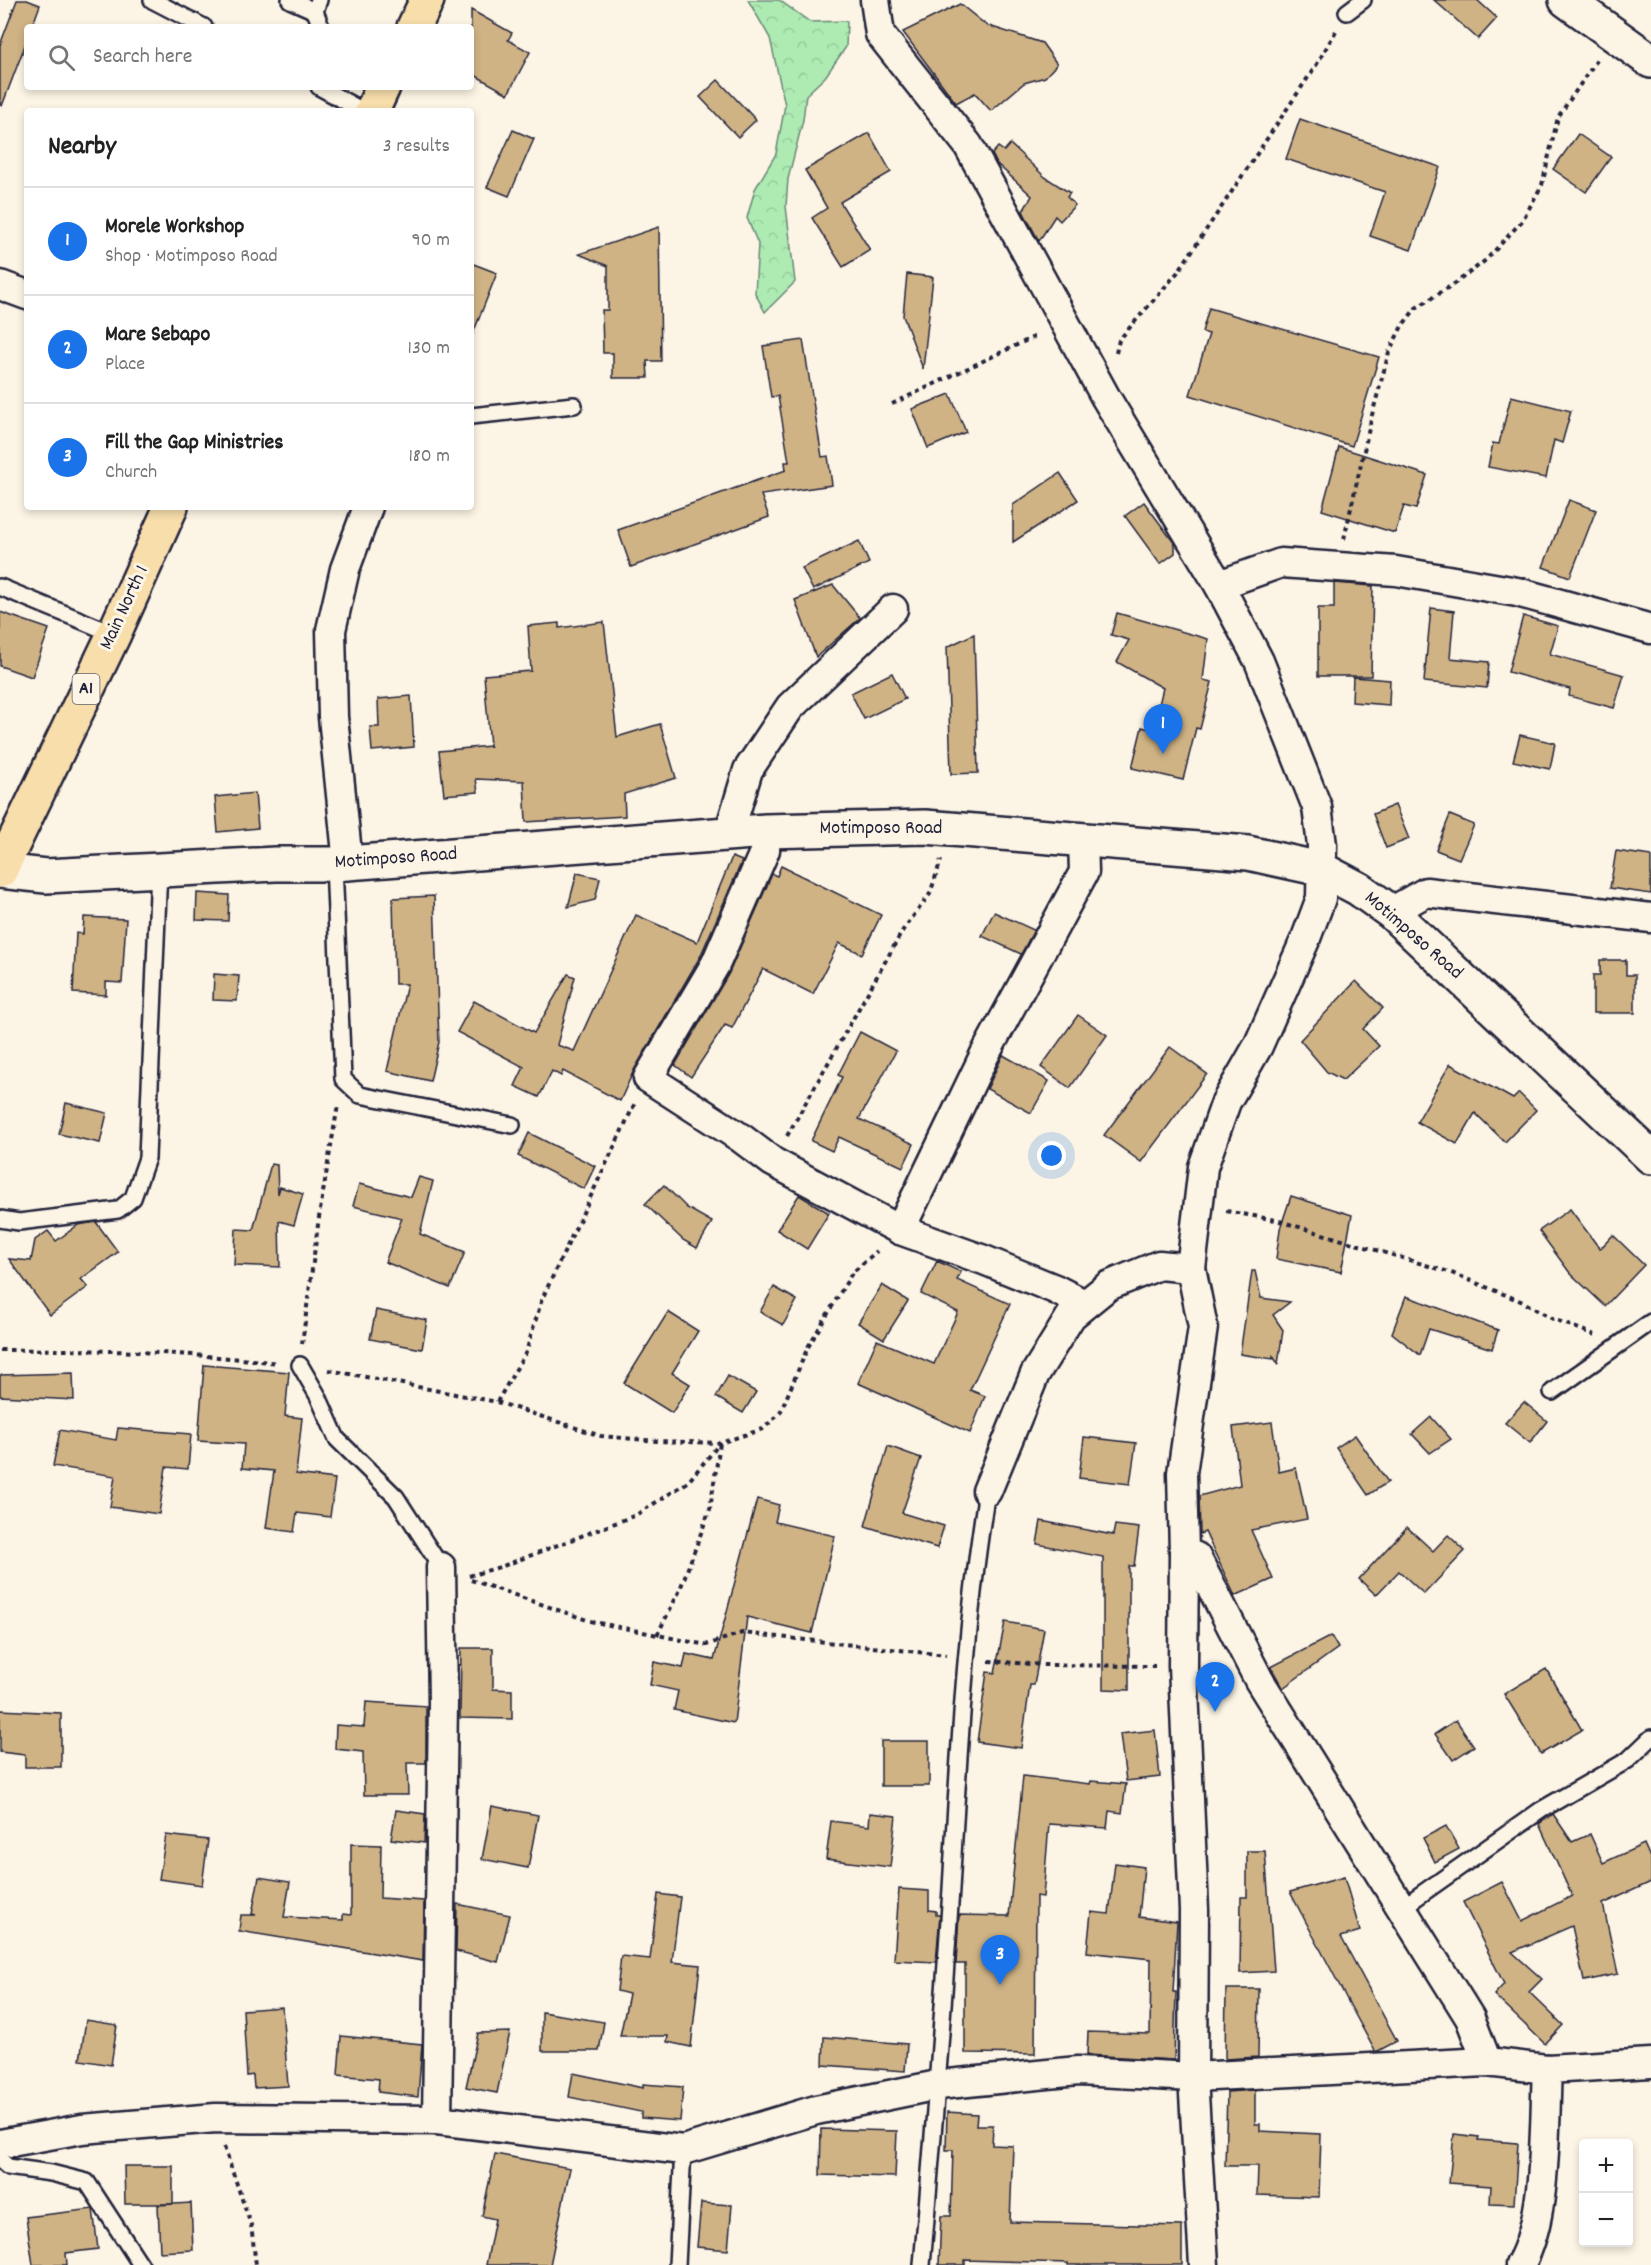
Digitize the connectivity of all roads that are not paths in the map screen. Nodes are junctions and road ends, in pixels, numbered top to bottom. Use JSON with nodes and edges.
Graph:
{"nodes":[{"id":1,"x":152,"y":0,"type":"edge"},
{"id":2,"x":290,"y":0,"type":"edge"},
{"id":3,"x":427,"y":0,"type":"edge"},
{"id":4,"x":875,"y":0,"type":"edge"},
{"id":5,"x":1364,"y":0,"type":"edge"},
{"id":6,"x":1566,"y":0,"type":"edge"},
{"id":7,"x":317,"y":5,"type":"edge"},
{"id":8,"x":1347,"y":12,"type":"road end"},
{"id":9,"x":198,"y":24,"type":"edge"},
{"id":10,"x":320,"y":24,"type":"edge"},
{"id":11,"x":415,"y":24,"type":"edge"},
{"id":12,"x":1651,"y":61,"type":"edge"},
{"id":13,"x":324,"y":90,"type":"edge"},
{"id":14,"x":382,"y":90,"type":"edge"},
{"id":15,"x":358,"y":108,"type":"edge"},
{"id":16,"x":373,"y":108,"type":"edge"},
{"id":17,"x":0,"y":285,"type":"edge"},
{"id":18,"x":24,"y":295,"type":"edge"},
{"id":19,"x":574,"y":405,"type":"dead end"},
{"id":20,"x":474,"y":416,"type":"edge"},
{"id":21,"x":170,"y":510,"type":"edge"},
{"id":22,"x":367,"y":510,"type":"edge"},
{"id":23,"x":1220,"y":585,"type":"junction"},
{"id":24,"x":0,"y":587,"type":"edge"},
{"id":25,"x":893,"y":609,"type":"dead end"},
{"id":26,"x":1651,"y":629,"type":"edge"},
{"id":27,"x":114,"y":634,"type":"junction"},
{"id":28,"x":766,"y":831,"type":"junction"},
{"id":29,"x":729,"y":833,"type":"junction"},
{"id":30,"x":1083,"y":839,"type":"junction"},
{"id":31,"x":341,"y":864,"type":"junction"},
{"id":32,"x":159,"y":869,"type":"junction"},
{"id":33,"x":1321,"y":869,"type":"junction"},
{"id":34,"x":0,"y":871,"type":"edge"},
{"id":35,"x":1391,"y":912,"type":"junction"},
{"id":36,"x":1651,"y":918,"type":"edge"},
{"id":37,"x":512,"y":1125,"type":"dead end"},
{"id":38,"x":1651,"y":1157,"type":"edge"},
{"id":39,"x":0,"y":1219,"type":"edge"},
{"id":40,"x":900,"y":1230,"type":"junction"},
{"id":41,"x":1191,"y":1268,"type":"junction"},
{"id":42,"x":1084,"y":1304,"type":"junction"},
{"id":43,"x":1651,"y":1322,"type":"edge"},
{"id":44,"x":300,"y":1365,"type":"road end"},
{"id":45,"x":1552,"y":1392,"type":"dead end"},
{"id":46,"x":987,"y":1491,"type":"joint"},
{"id":47,"x":1184,"y":1552,"type":"junction"},
{"id":48,"x":452,"y":1572,"type":"joint"},
{"id":49,"x":1651,"y":1738,"type":"edge"},
{"id":50,"x":1400,"y":1909,"type":"junction"},
{"id":51,"x":1487,"y":2062,"type":"junction"},
{"id":52,"x":1651,"y":2063,"type":"edge"},
{"id":53,"x":1547,"y":2069,"type":"junction"},
{"id":54,"x":1192,"y":2077,"type":"junction"},
{"id":55,"x":938,"y":2085,"type":"junction"},
{"id":56,"x":438,"y":2120,"type":"junction"},
{"id":57,"x":0,"y":2144,"type":"edge"},
{"id":58,"x":682,"y":2150,"type":"junction"},
{"id":59,"x":0,"y":2160,"type":"edge"},
{"id":60,"x":141,"y":2265,"type":"edge"},
{"id":61,"x":676,"y":2265,"type":"edge"},
{"id":62,"x":922,"y":2265,"type":"edge"},
{"id":63,"x":1204,"y":2265,"type":"edge"},
{"id":64,"x":1520,"y":2265,"type":"edge"}],
"edges":[{"from":1,"to":9,"type":"lane"},
{"from":2,"to":7,"type":"lane"},
{"from":3,"to":11,"type":"main road"},
{"from":4,"to":23,"type":"street"},
{"from":5,"to":8,"type":"lane"},
{"from":6,"to":12,"type":"street"},
{"from":7,"to":10,"type":"lane"},
{"from":13,"to":15,"type":"lane"},
{"from":14,"to":16,"type":"main road"},
{"from":17,"to":18,"type":"street"},
{"from":19,"to":20,"type":"lane"},
{"from":21,"to":27,"type":"main road","name":"Main North 1","number":"A1"},
{"from":22,"to":31,"type":"street"},
{"from":23,"to":26,"type":"street"},
{"from":23,"to":33,"type":"street"},
{"from":24,"to":27,"type":"lane"},
{"from":25,"to":29,"type":"street"},
{"from":27,"to":34,"type":"main road","name":"Main North 1","number":"A1"},
{"from":28,"to":29,"type":"street","name":"Motimposo Road"},
{"from":28,"to":30,"type":"street","name":"Motimposo Road"},
{"from":28,"to":40,"type":"street"},
{"from":29,"to":31,"type":"street","name":"Motimposo Road"},
{"from":30,"to":33,"type":"street","name":"Motimposo Road"},
{"from":30,"to":40,"type":"street"},
{"from":31,"to":32,"type":"street","name":"Motimposo Road"},
{"from":31,"to":37,"type":"lane"},
{"from":32,"to":34,"type":"street","name":"Motimposo Road"},
{"from":32,"to":39,"type":"lane"},
{"from":33,"to":35,"type":"street","name":"Motimposo Road"},
{"from":33,"to":41,"type":"street"},
{"from":35,"to":36,"type":"street"},
{"from":35,"to":38,"type":"street","name":"Motimposo Road"},
{"from":40,"to":42,"type":"street"},
{"from":41,"to":42,"type":"street"},
{"from":41,"to":47,"type":"street"},
{"from":42,"to":46,"type":"street"},
{"from":43,"to":45,"type":"lane"},
{"from":44,"to":48,"type":"lane"},
{"from":46,"to":55,"type":"lane"},
{"from":47,"to":50,"type":"street"},
{"from":47,"to":54,"type":"street"},
{"from":48,"to":56,"type":"street"},
{"from":49,"to":50,"type":"lane"},
{"from":50,"to":51,"type":"street"},
{"from":51,"to":53,"type":"street"},
{"from":51,"to":54,"type":"street"},
{"from":52,"to":53,"type":"street"},
{"from":53,"to":64,"type":"street"},
{"from":54,"to":55,"type":"street"},
{"from":54,"to":63,"type":"street"},
{"from":55,"to":58,"type":"street"},
{"from":55,"to":62,"type":"lane"},
{"from":56,"to":57,"type":"street"},
{"from":56,"to":58,"type":"street"},
{"from":58,"to":61,"type":"lane"},
{"from":59,"to":60,"type":"lane"}]}
